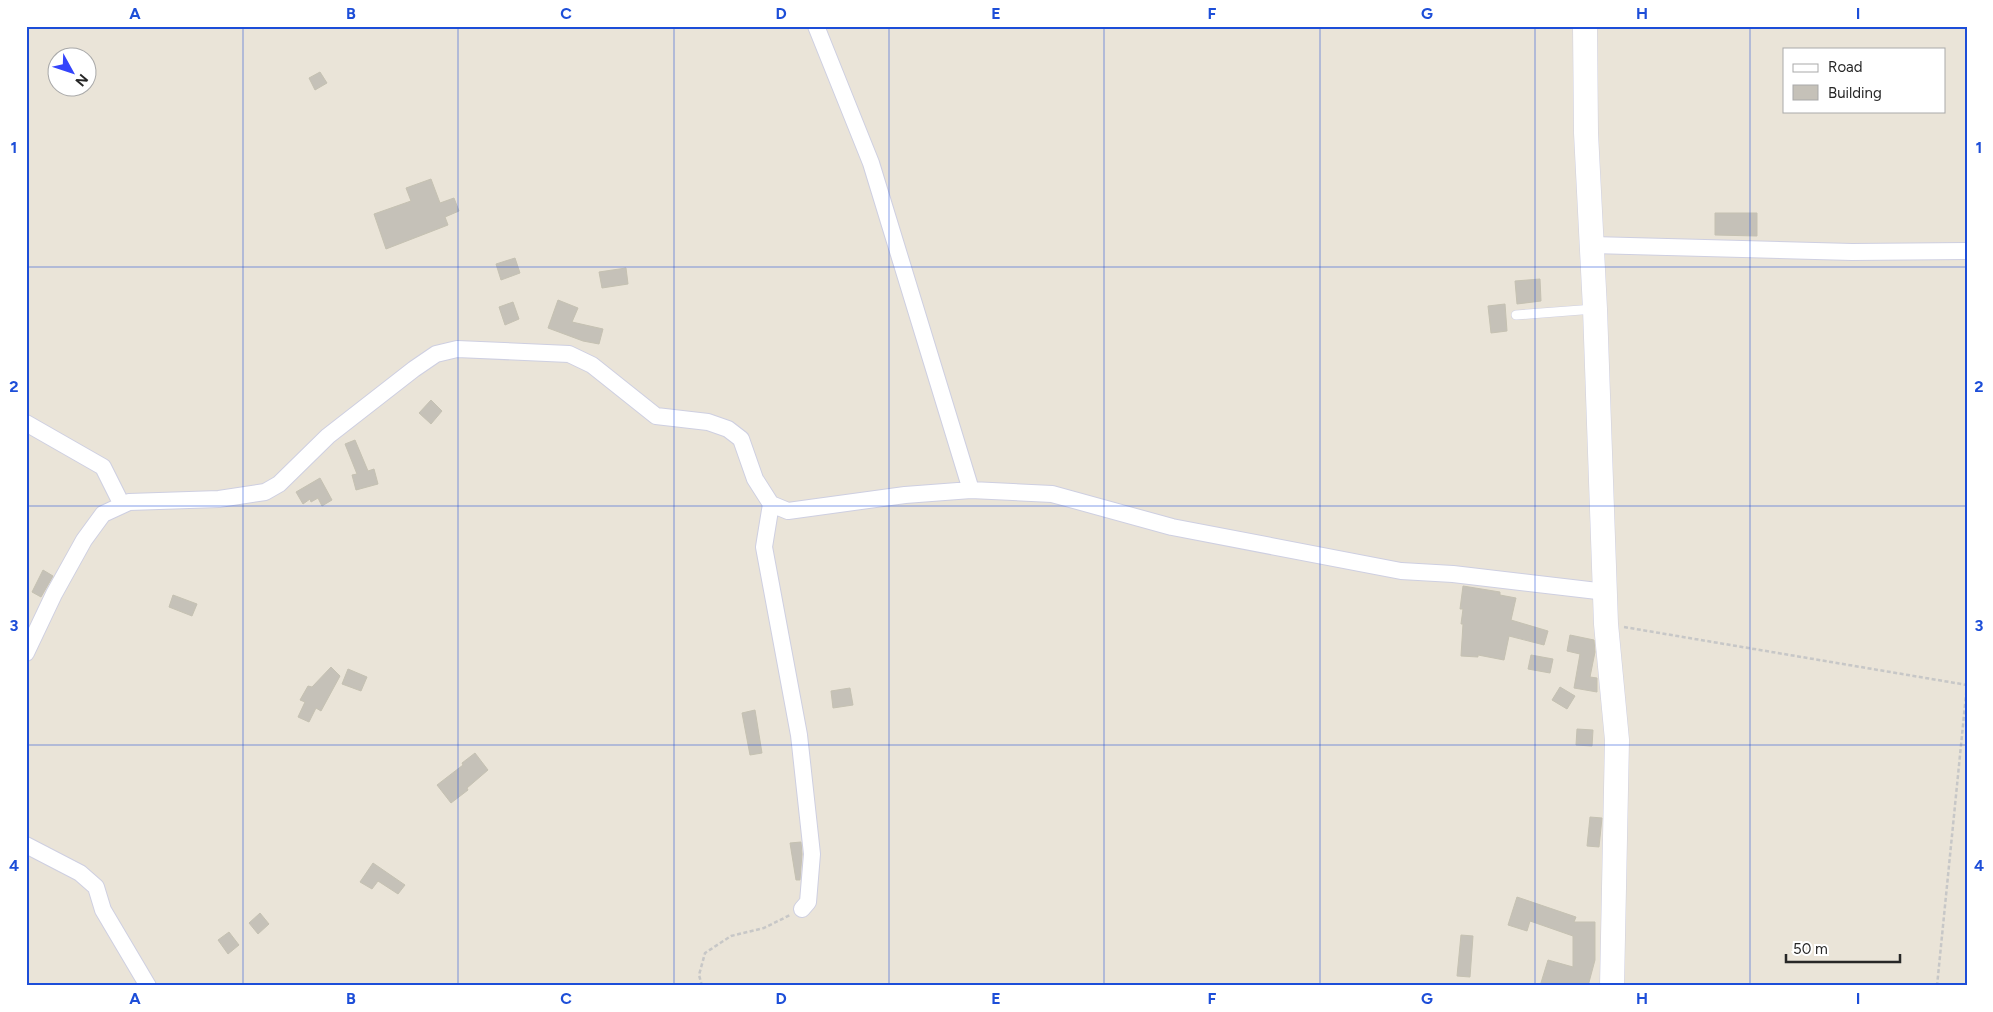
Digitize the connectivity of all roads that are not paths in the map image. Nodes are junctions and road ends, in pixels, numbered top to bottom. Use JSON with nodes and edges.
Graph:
{"nodes":[{"id":1,"x":816,"y":26,"type":"edge"},
{"id":2,"x":1585,"y":26,"type":"edge"},
{"id":3,"x":1592,"y":246,"type":"junction"},
{"id":4,"x":1967,"y":251,"type":"edge"},
{"id":5,"x":1594,"y":309,"type":"junction"},
{"id":6,"x":1516,"y":315,"type":"dead end"},
{"id":7,"x":26,"y":422,"type":"edge"},
{"id":8,"x":971,"y":490,"type":"junction"},
{"id":9,"x":771,"y":504,"type":"junction"},
{"id":10,"x":122,"y":506,"type":"junction"},
{"id":11,"x":1606,"y":592,"type":"junction"},
{"id":12,"x":26,"y":654,"type":"edge"},
{"id":13,"x":26,"y":846,"type":"edge"},
{"id":14,"x":802,"y":909,"type":"road end"},
{"id":15,"x":148,"y":986,"type":"edge"},
{"id":16,"x":1612,"y":986,"type":"edge"}],
"edges":[{"from":1,"to":8,"type":"street"},
{"from":2,"to":3,"type":"street"},
{"from":3,"to":4,"type":"street"},
{"from":3,"to":5,"type":"street"},
{"from":5,"to":6,"type":"lane"},
{"from":5,"to":11,"type":"street"},
{"from":7,"to":10,"type":"street"},
{"from":8,"to":9,"type":"street"},
{"from":8,"to":11,"type":"street"},
{"from":9,"to":10,"type":"street"},
{"from":9,"to":14,"type":"street"},
{"from":10,"to":12,"type":"street"},
{"from":11,"to":16,"type":"street"},
{"from":13,"to":15,"type":"street"}]}
